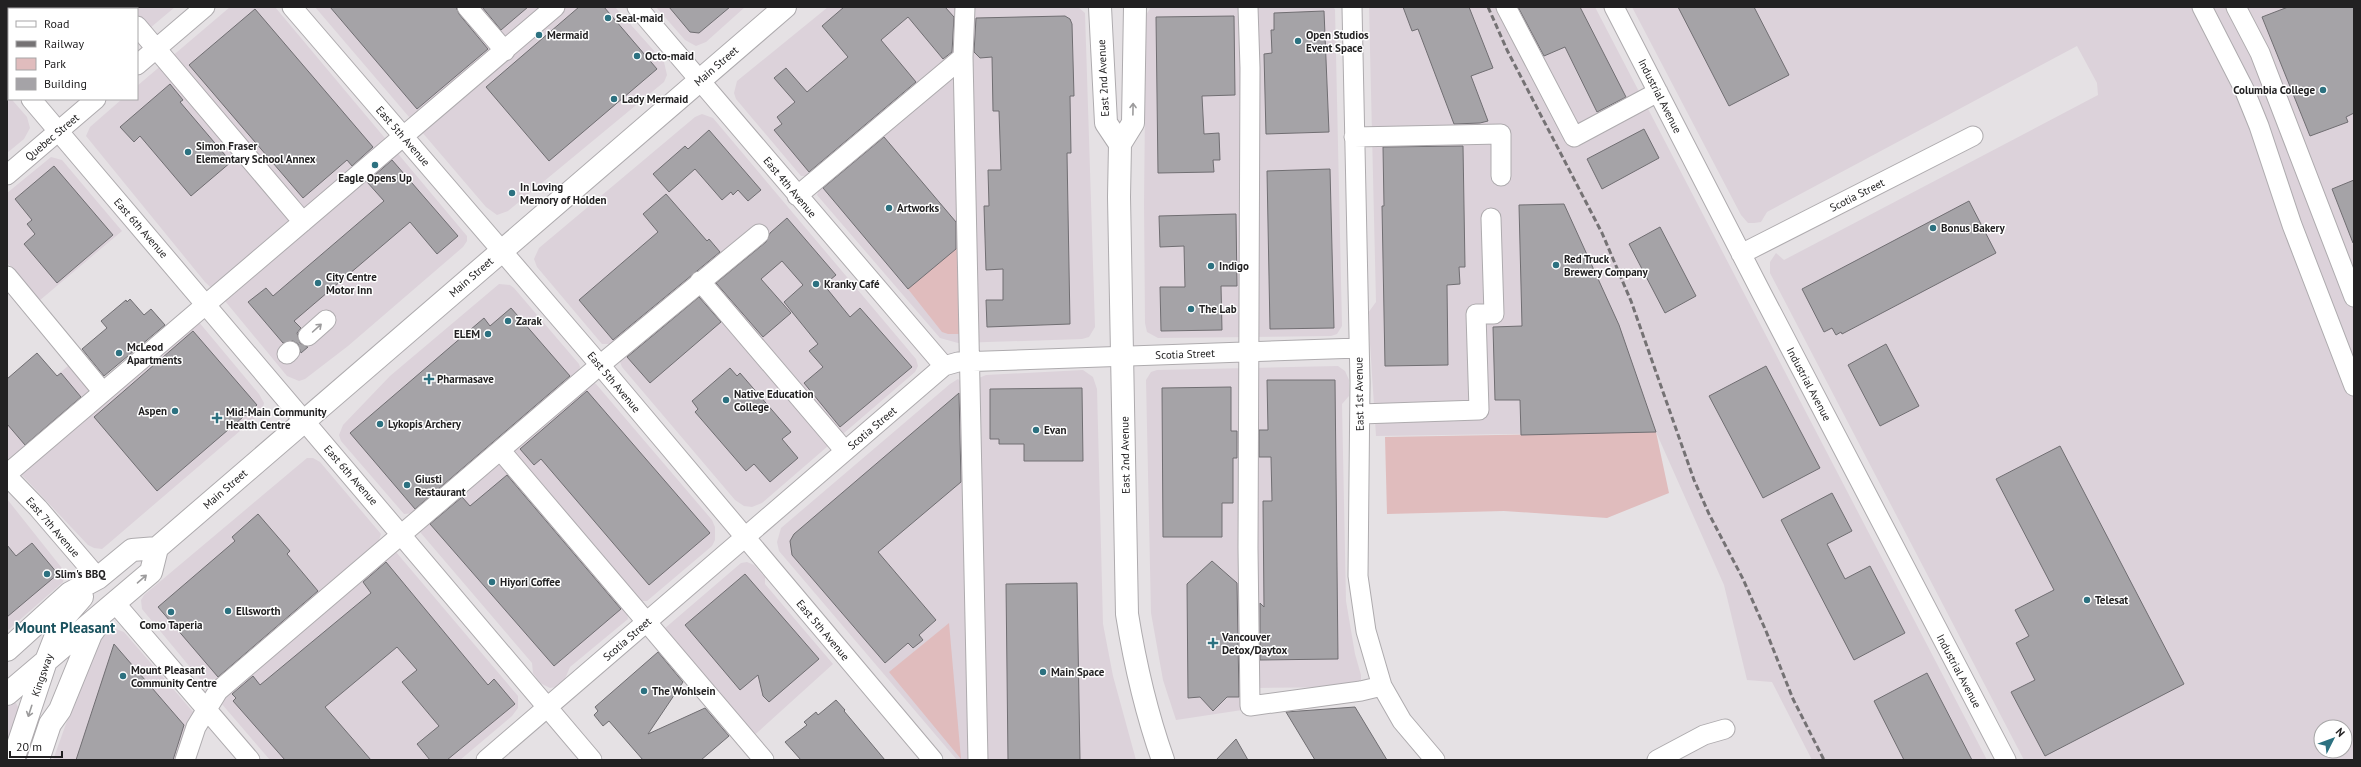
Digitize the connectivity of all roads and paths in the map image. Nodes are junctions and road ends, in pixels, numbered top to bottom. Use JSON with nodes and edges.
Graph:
{"nodes":[{"id":1,"x":205,"y":7,"type":"edge"},
{"id":2,"x":292,"y":7,"type":"edge"},
{"id":3,"x":467,"y":7,"type":"edge"},
{"id":4,"x":555,"y":7,"type":"edge"},
{"id":5,"x":637,"y":7,"type":"edge"},
{"id":6,"x":785,"y":7,"type":"edge"},
{"id":7,"x":965,"y":7,"type":"edge"},
{"id":8,"x":1100,"y":7,"type":"edge"},
{"id":9,"x":1135,"y":7,"type":"edge"},
{"id":10,"x":1248,"y":7,"type":"edge"},
{"id":11,"x":1352,"y":7,"type":"edge"},
{"id":12,"x":1506,"y":7,"type":"edge"},
{"id":13,"x":1614,"y":7,"type":"edge"},
{"id":14,"x":2202,"y":7,"type":"edge"},
{"id":15,"x":2236,"y":7,"type":"edge"},
{"id":16,"x":138,"y":27,"type":"edge"},
{"id":17,"x":156,"y":49,"type":"junction"},
{"id":18,"x":505,"y":51,"type":"junction"},
{"id":19,"x":963,"y":57,"type":"junction"},
{"id":20,"x":138,"y":64,"type":"edge"},
{"id":21,"x":700,"y":80,"type":"junction"},
{"id":22,"x":1658,"y":92,"type":"junction"},
{"id":23,"x":32,"y":100,"type":"edge"},
{"id":24,"x":95,"y":100,"type":"edge"},
{"id":25,"x":58,"y":131,"type":"junction"},
{"id":26,"x":1973,"y":136,"type":"dead end"},
{"id":27,"x":403,"y":137,"type":"junction"},
{"id":28,"x":1354,"y":137,"type":"junction"},
{"id":29,"x":1120,"y":144,"type":"junction"},
{"id":30,"x":7,"y":175,"type":"edge"},
{"id":31,"x":1502,"y":176,"type":"dead end"},
{"id":32,"x":797,"y":196,"type":"junction"},
{"id":33,"x":1491,"y":218,"type":"dead end"},
{"id":34,"x":303,"y":222,"type":"junction"},
{"id":35,"x":760,"y":234,"type":"dead end"},
{"id":36,"x":501,"y":251,"type":"junction"},
{"id":37,"x":1741,"y":254,"type":"junction"},
{"id":38,"x":7,"y":276,"type":"edge"},
{"id":39,"x":700,"y":281,"type":"junction"},
{"id":40,"x":2354,"y":297,"type":"edge"},
{"id":41,"x":206,"y":305,"type":"junction"},
{"id":42,"x":326,"y":320,"type":"dead end"},
{"id":43,"x":308,"y":336,"type":"dead end"},
{"id":44,"x":1359,"y":348,"type":"junction"},
{"id":45,"x":1249,"y":352,"type":"junction"},
{"id":46,"x":1123,"y":356,"type":"junction"},
{"id":47,"x":970,"y":362,"type":"junction"},
{"id":48,"x":600,"y":365,"type":"junction"},
{"id":49,"x":944,"y":366,"type":"junction"},
{"id":50,"x":2354,"y":386,"type":"edge"},
{"id":51,"x":103,"y":392,"type":"junction"},
{"id":52,"x":1360,"y":414,"type":"junction"},
{"id":53,"x":304,"y":420,"type":"junction"},
{"id":54,"x":501,"y":451,"type":"junction"},
{"id":55,"x":845,"y":451,"type":"junction"},
{"id":56,"x":7,"y":475,"type":"edge"},
{"id":57,"x":402,"y":534,"type":"junction"},
{"id":58,"x":745,"y":537,"type":"junction"},
{"id":59,"x":156,"y":548,"type":"junction"},
{"id":60,"x":98,"y":578,"type":"junction"},
{"id":61,"x":115,"y":603,"type":"junction"},
{"id":62,"x":646,"y":622,"type":"junction"},
{"id":63,"x":73,"y":638,"type":"junction"},
{"id":64,"x":7,"y":650,"type":"edge"},
{"id":65,"x":46,"y":661,"type":"junction"},
{"id":66,"x":1382,"y":686,"type":"junction"},
{"id":67,"x":7,"y":694,"type":"edge"},
{"id":68,"x":547,"y":707,"type":"junction"},
{"id":69,"x":206,"y":710,"type":"junction"},
{"id":70,"x":50,"y":724,"type":"junction"},
{"id":71,"x":1725,"y":729,"type":"dead end"},
{"id":72,"x":13,"y":760,"type":"edge"},
{"id":73,"x":38,"y":760,"type":"edge"},
{"id":74,"x":185,"y":760,"type":"edge"},
{"id":75,"x":250,"y":760,"type":"edge"},
{"id":76,"x":486,"y":760,"type":"edge"},
{"id":77,"x":592,"y":760,"type":"edge"},
{"id":78,"x":764,"y":760,"type":"edge"},
{"id":79,"x":933,"y":760,"type":"edge"},
{"id":80,"x":978,"y":760,"type":"edge"},
{"id":81,"x":1163,"y":760,"type":"edge"},
{"id":82,"x":1435,"y":760,"type":"edge"},
{"id":83,"x":1656,"y":760,"type":"edge"},
{"id":84,"x":2006,"y":760,"type":"edge"}],
"edges":[{"from":1,"to":17,"type":"street"},
{"from":2,"to":27,"type":"street","name":"East 5th Avenue"},
{"from":3,"to":18,"type":"street"},
{"from":4,"to":18,"type":"street"},
{"from":5,"to":21,"type":"street","name":"East 4th Avenue"},
{"from":6,"to":21,"type":"main road","name":"Main Street"},
{"from":7,"to":19,"type":"street"},
{"from":8,"to":29,"type":"main road","name":"East 2nd Avenue"},
{"from":29,"to":9,"type":"main road","one_way":true},
{"from":10,"to":45,"type":"street"},
{"from":11,"to":28,"type":"street","name":"East 1st Avenue"},
{"from":12,"to":22,"type":"street"},
{"from":13,"to":22,"type":"street","name":"Industrial Avenue"},
{"from":14,"to":50,"type":"street"},
{"from":15,"to":40,"type":"street"},
{"from":16,"to":17,"type":"street"},
{"from":17,"to":20,"type":"street"},
{"from":17,"to":34,"type":"street"},
{"from":18,"to":27,"type":"street"},
{"from":19,"to":32,"type":"street"},
{"from":19,"to":47,"type":"street"},
{"from":21,"to":32,"type":"street","name":"East 4th Avenue"},
{"from":21,"to":36,"type":"main road","name":"Main Street"},
{"from":22,"to":37,"type":"street","name":"Industrial Avenue"},
{"from":23,"to":25,"type":"street","name":"East 6th Avenue"},
{"from":24,"to":25,"type":"street","name":"Quebec Street"},
{"from":25,"to":30,"type":"street","name":"Quebec Street"},
{"from":25,"to":41,"type":"street","name":"East 6th Avenue"},
{"from":26,"to":37,"type":"street","name":"Scotia Street"},
{"from":27,"to":34,"type":"street"},
{"from":27,"to":36,"type":"street","name":"East 5th Avenue"},
{"from":28,"to":31,"type":"street"},
{"from":28,"to":44,"type":"street","name":"East 1st Avenue"},
{"from":29,"to":46,"type":"main road","name":"East 2nd Avenue"},
{"from":32,"to":49,"type":"street","name":"East 4th Avenue"},
{"from":33,"to":52,"type":"street"},
{"from":34,"to":41,"type":"street"},
{"from":35,"to":39,"type":"street"},
{"from":36,"to":48,"type":"street","name":"East 5th Avenue"},
{"from":36,"to":53,"type":"main road","name":"Main Street"},
{"from":37,"to":84,"type":"street","name":"Industrial Avenue"},
{"from":38,"to":51,"type":"street"},
{"from":39,"to":48,"type":"street"},
{"from":39,"to":55,"type":"street"},
{"from":41,"to":51,"type":"street"},
{"from":41,"to":53,"type":"street","name":"East 6th Avenue"},
{"from":43,"to":42,"type":"street","one_way":true},
{"from":44,"to":45,"type":"street","name":"Scotia Street"},
{"from":44,"to":52,"type":"street","name":"East 1st Avenue"},
{"from":45,"to":46,"type":"street","name":"Scotia Street"},
{"from":45,"to":66,"type":"street"},
{"from":46,"to":47,"type":"street","name":"Scotia Street"},
{"from":46,"to":81,"type":"main road","name":"East 2nd Avenue"},
{"from":47,"to":49,"type":"street","name":"Scotia Street"},
{"from":47,"to":80,"type":"street"},
{"from":48,"to":54,"type":"street"},
{"from":48,"to":58,"type":"street","name":"East 5th Avenue"},
{"from":49,"to":55,"type":"street","name":"Scotia Street"},
{"from":51,"to":56,"type":"street"},
{"from":52,"to":66,"type":"street","name":"East 1st Avenue"},
{"from":53,"to":57,"type":"street","name":"East 6th Avenue"},
{"from":53,"to":59,"type":"main road","name":"Main Street"},
{"from":54,"to":57,"type":"street"},
{"from":54,"to":62,"type":"street"},
{"from":55,"to":58,"type":"street","name":"Scotia Street"},
{"from":56,"to":60,"type":"street","name":"East 7th Avenue"},
{"from":57,"to":68,"type":"street","name":"East 6th Avenue"},
{"from":57,"to":69,"type":"street"},
{"from":58,"to":62,"type":"street","name":"Scotia Street"},
{"from":58,"to":79,"type":"street","name":"East 5th Avenue"},
{"from":59,"to":60,"type":"main road"},
{"from":61,"to":59,"type":"main road","one_way":true},
{"from":60,"to":63,"type":"main road"},
{"from":60,"to":64,"type":"main road"},
{"from":60,"to":65,"type":"main road","name":"Kingsway"},
{"from":61,"to":63,"type":"main road"},
{"from":61,"to":69,"type":"street"},
{"from":61,"to":70,"type":"main road"},
{"from":62,"to":68,"type":"street","name":"Scotia Street"},
{"from":62,"to":78,"type":"street"},
{"from":63,"to":65,"type":"main road"},
{"from":63,"to":70,"type":"main road"},
{"from":65,"to":67,"type":"main road"},
{"from":65,"to":72,"type":"main road","name":"Kingsway","one_way":true},
{"from":66,"to":82,"type":"street","name":"East 1st Avenue"},
{"from":68,"to":76,"type":"street","name":"Scotia Street"},
{"from":68,"to":77,"type":"street","name":"East 6th Avenue"},
{"from":69,"to":74,"type":"street"},
{"from":69,"to":75,"type":"street"},
{"from":70,"to":73,"type":"main road"},
{"from":71,"to":83,"type":"street"}]}
